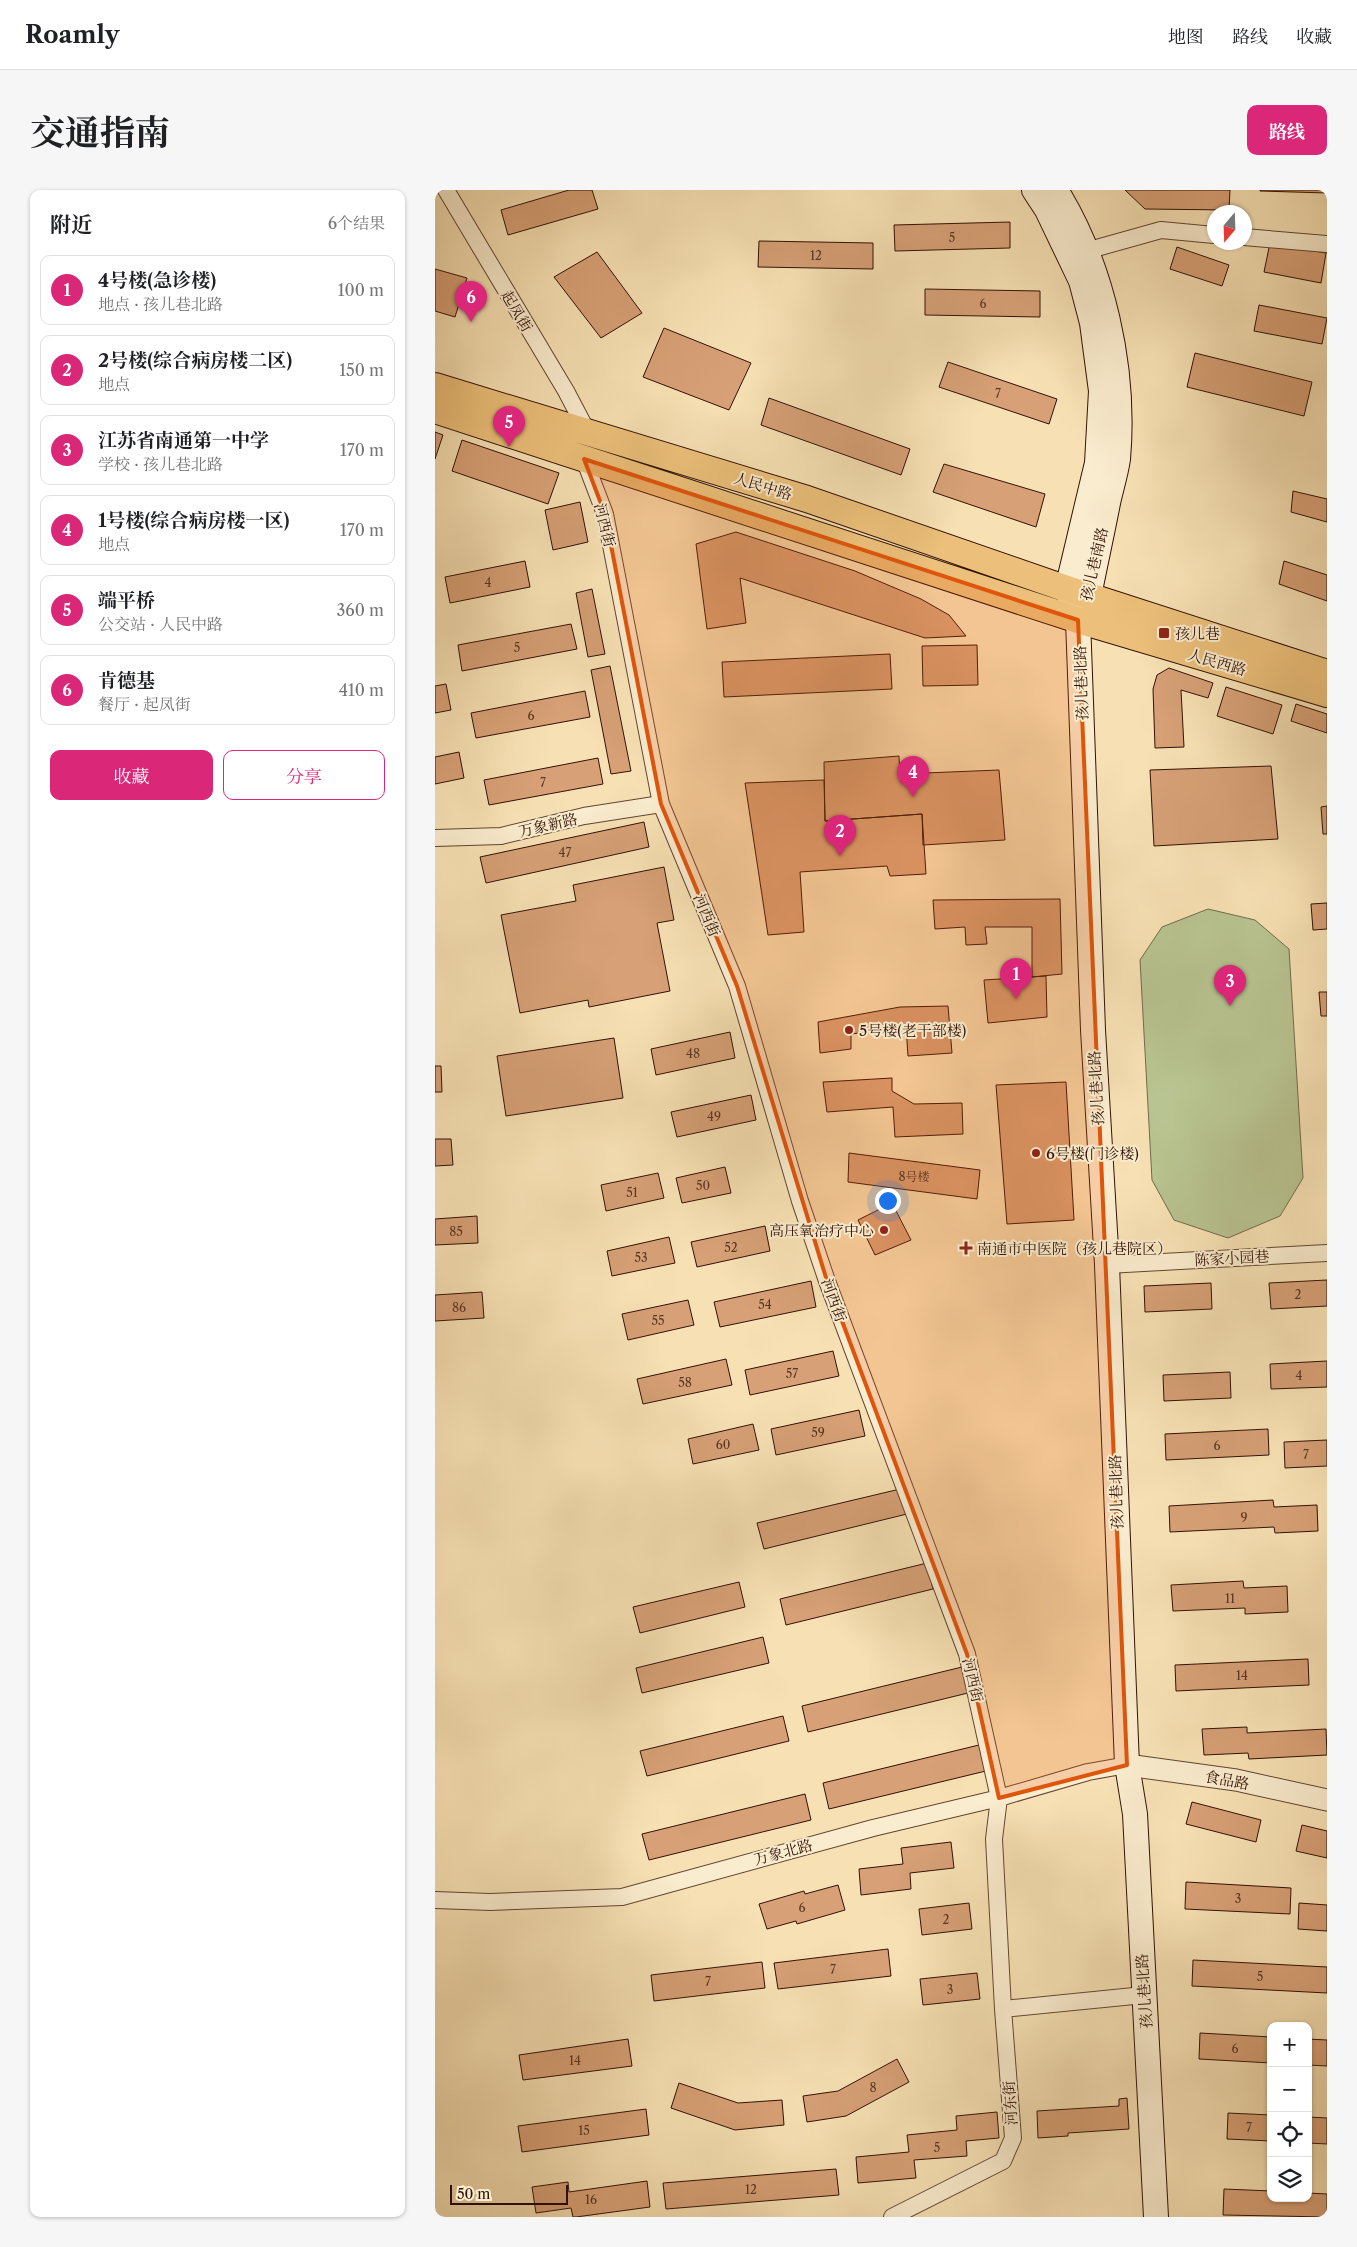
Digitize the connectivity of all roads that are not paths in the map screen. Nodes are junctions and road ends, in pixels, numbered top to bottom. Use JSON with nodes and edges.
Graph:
{"nodes":[{"id":1,"x":445,"y":190,"type":"edge"},
{"id":2,"x":1034,"y":190,"type":"edge"},
{"id":3,"x":1056,"y":190,"type":"edge"},
{"id":4,"x":1207,"y":234,"type":"edge"},
{"id":5,"x":1252,"y":238,"type":"edge"},
{"id":6,"x":1327,"y":244,"type":"edge"},
{"id":7,"x":1086,"y":251,"type":"junction"},
{"id":8,"x":435,"y":386,"type":"edge"},
{"id":9,"x":435,"y":410,"type":"edge"},
{"id":10,"x":588,"y":433,"type":"junction"},
{"id":11,"x":584,"y":459,"type":"junction"},
{"id":12,"x":1078,"y":593,"type":"junction"},
{"id":13,"x":1079,"y":620,"type":"junction"},
{"id":14,"x":1327,"y":673,"type":"edge"},
{"id":15,"x":1327,"y":694,"type":"edge"},
{"id":16,"x":661,"y":804,"type":"junction"},
{"id":17,"x":435,"y":838,"type":"edge"},
{"id":18,"x":1327,"y":1253,"type":"edge"},
{"id":19,"x":1107,"y":1265,"type":"junction"},
{"id":20,"x":1127,"y":1765,"type":"junction"},
{"id":21,"x":999,"y":1798,"type":"junction"},
{"id":22,"x":1327,"y":1800,"type":"edge"},
{"id":23,"x":435,"y":1900,"type":"edge"},
{"id":24,"x":1137,"y":1996,"type":"junction"},
{"id":25,"x":1003,"y":2009,"type":"junction"},
{"id":26,"x":892,"y":2217,"type":"edge"},
{"id":27,"x":1143,"y":2217,"type":"edge"},
{"id":28,"x":1157,"y":2217,"type":"edge"}],
"edges":[{"from":1,"to":10,"type":"street","name":"起凤街"},
{"from":2,"to":12,"type":"main road","name":"孩儿巷南路"},
{"from":3,"to":7,"type":"main road","name":"孩儿巷南路"},
{"from":4,"to":7,"type":"street"},
{"from":5,"to":6,"type":"street"},
{"from":7,"to":12,"type":"main road","name":"孩儿巷南路"},
{"from":8,"to":10,"type":"main road","name":"人民中路"},
{"from":9,"to":11,"type":"main road","name":"人民中路"},
{"from":10,"to":12,"type":"main road","name":"人民中路"},
{"from":11,"to":13,"type":"main road","name":"人民中路"},
{"from":11,"to":16,"type":"street","name":"河西街"},
{"from":12,"to":13,"type":"main road","name":"孩儿巷南路"},
{"from":12,"to":14,"type":"main road","name":"人民西路"},
{"from":13,"to":15,"type":"main road","name":"人民西路"},
{"from":13,"to":19,"type":"main road","name":"孩儿巷北路"},
{"from":16,"to":17,"type":"street","name":"万象新路"},
{"from":16,"to":21,"type":"street","name":"河西街"},
{"from":18,"to":19,"type":"street","name":"陈家小园巷"},
{"from":19,"to":20,"type":"main road","name":"孩儿巷北路"},
{"from":20,"to":21,"type":"street","name":"万象北路"},
{"from":20,"to":22,"type":"street","name":"食品路"},
{"from":20,"to":24,"type":"main road","name":"孩儿巷北路"},
{"from":21,"to":23,"type":"street","name":"万象北路"},
{"from":21,"to":25,"type":"street","name":"河西街"},
{"from":24,"to":25,"type":"street"},
{"from":24,"to":27,"type":"main road","name":"孩儿巷北路"},
{"from":24,"to":28,"type":"main road","name":"孩儿巷北路"},
{"from":25,"to":26,"type":"street","name":"河东街"}]}
